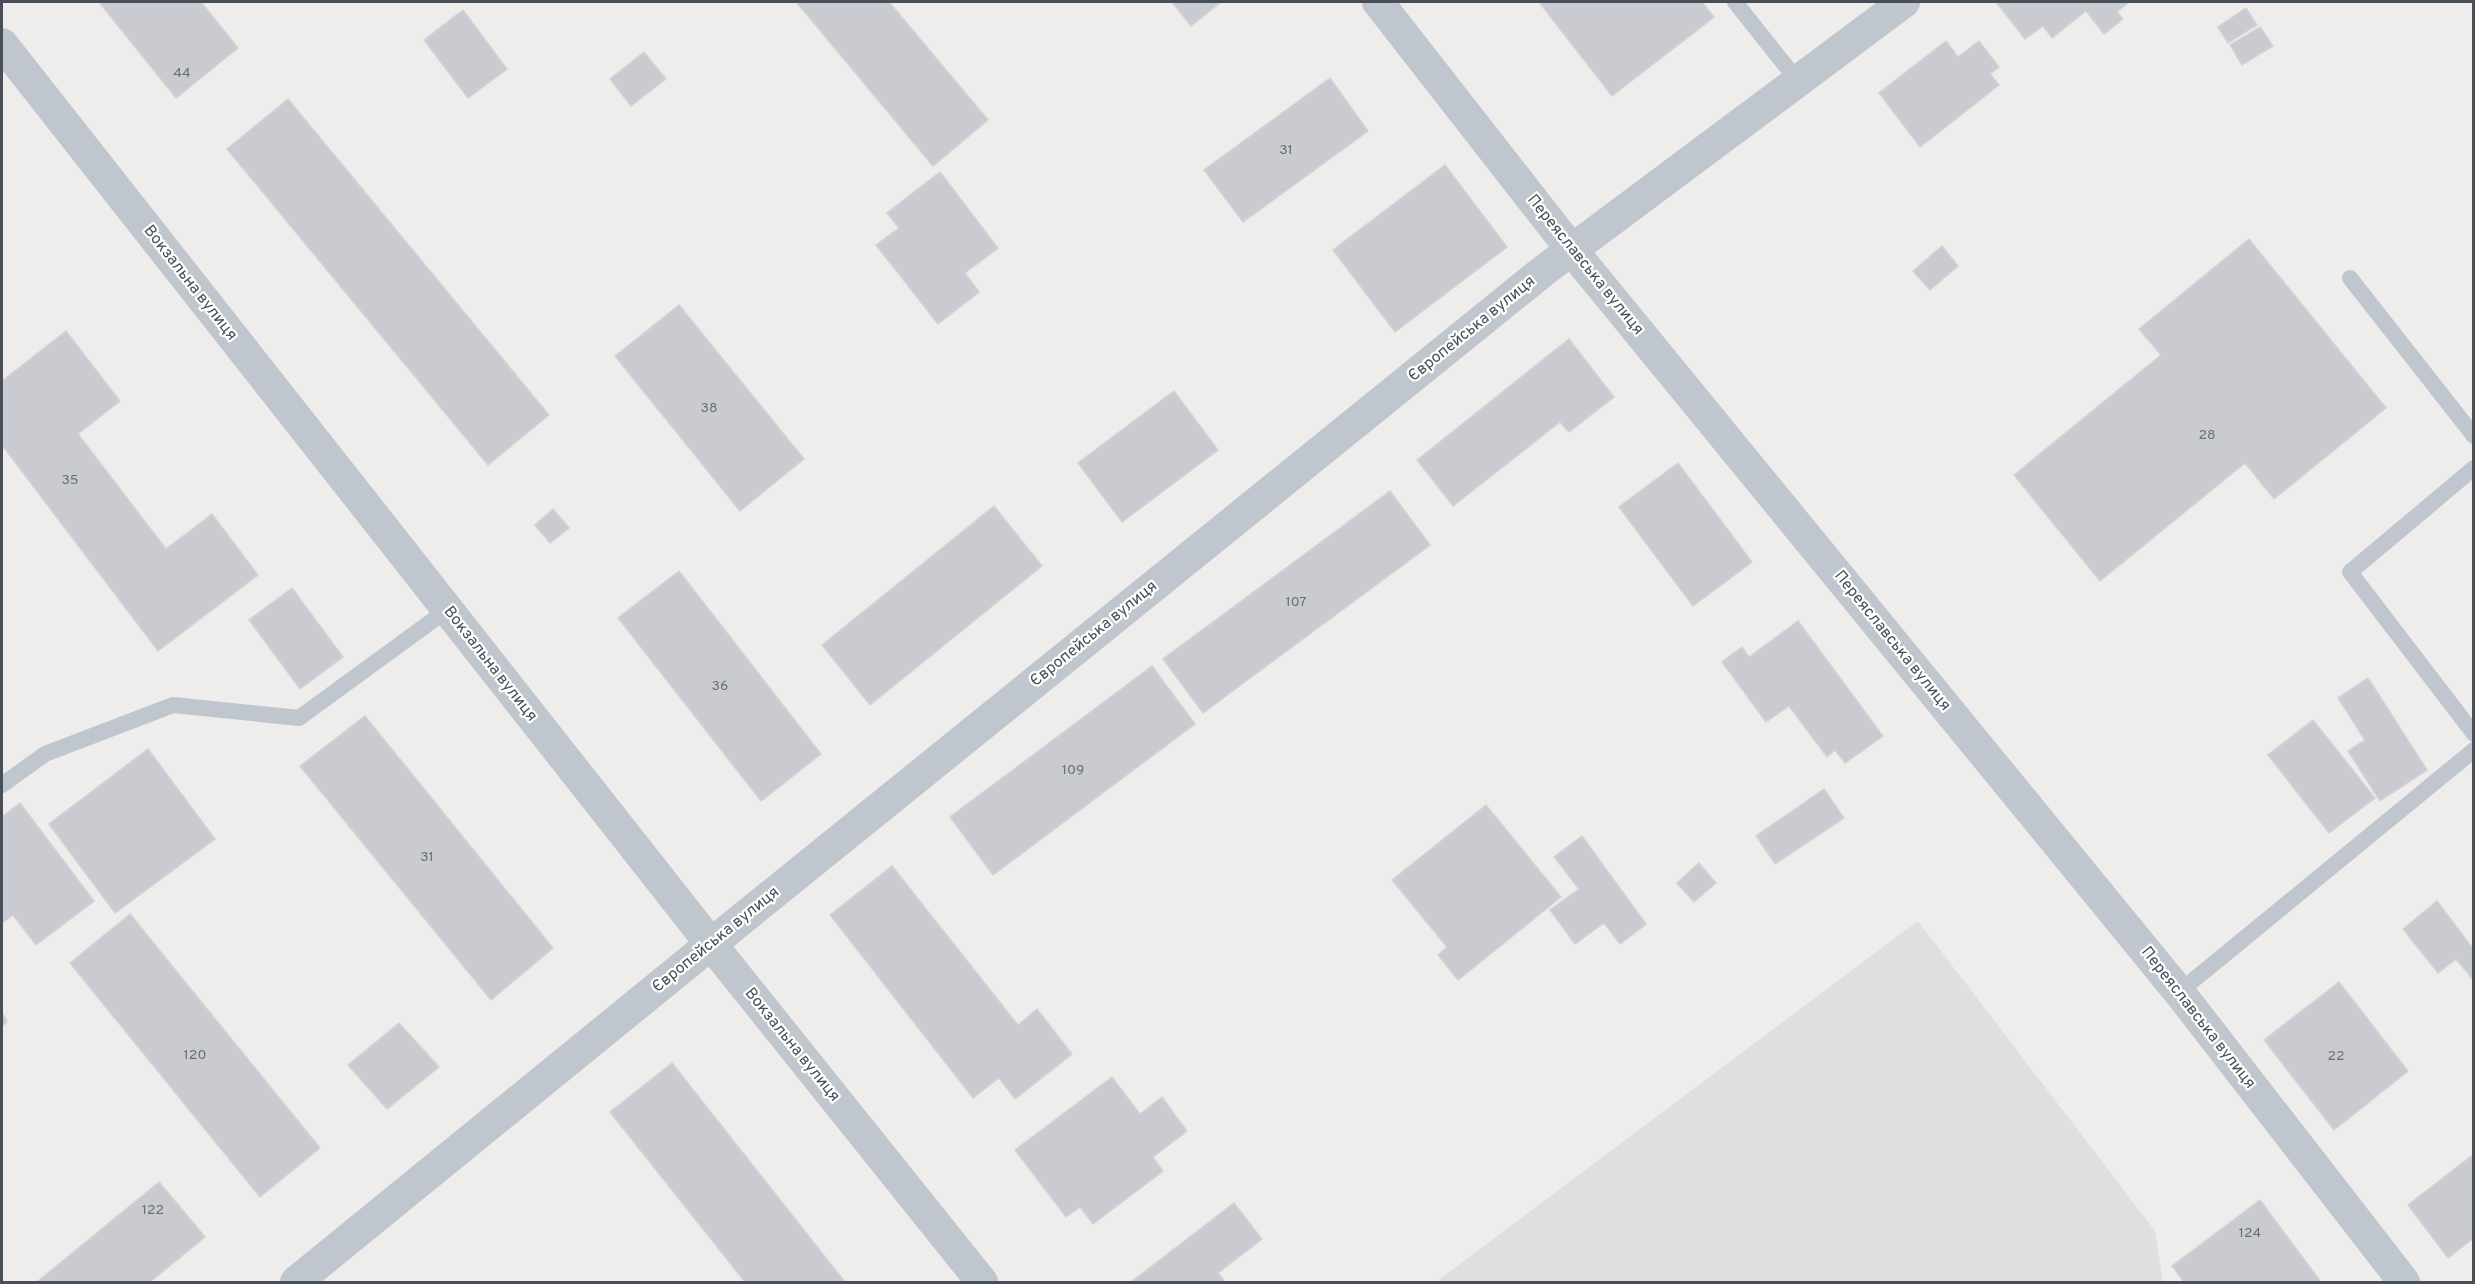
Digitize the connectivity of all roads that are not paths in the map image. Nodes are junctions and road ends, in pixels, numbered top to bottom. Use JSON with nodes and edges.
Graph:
{"nodes":[{"id":1,"x":1378,"y":2,"type":"edge"},
{"id":2,"x":1735,"y":2,"type":"edge"},
{"id":3,"x":1904,"y":2,"type":"edge"},
{"id":4,"x":2,"y":44,"type":"edge"},
{"id":5,"x":1797,"y":80,"type":"junction"},
{"id":6,"x":1571,"y":249,"type":"junction"},
{"id":7,"x":2350,"y":278,"type":"dead end"},
{"id":8,"x":2474,"y":436,"type":"edge"},
{"id":9,"x":2474,"y":468,"type":"edge"},
{"id":10,"x":447,"y":610,"type":"junction"},
{"id":11,"x":2474,"y":734,"type":"edge"},
{"id":12,"x":2474,"y":750,"type":"edge"},
{"id":13,"x":2,"y":785,"type":"edge"},
{"id":14,"x":711,"y":944,"type":"junction"},
{"id":15,"x":2179,"y":992,"type":"junction"},
{"id":16,"x":296,"y":1282,"type":"edge"},
{"id":17,"x":982,"y":1282,"type":"edge"},
{"id":18,"x":2404,"y":1282,"type":"edge"}],
"edges":[{"from":1,"to":6,"type":"street","name":"Переяславська вулиця"},
{"from":2,"to":5,"type":"lane"},
{"from":3,"to":5,"type":"street","name":"Європейська вулиця"},
{"from":4,"to":10,"type":"street","name":"Вокзальна вулиця"},
{"from":5,"to":6,"type":"street","name":"Європейська вулиця"},
{"from":6,"to":14,"type":"street","name":"Європейська вулиця"},
{"from":6,"to":15,"type":"street","name":"Переяславська вулиця"},
{"from":7,"to":8,"type":"lane"},
{"from":9,"to":11,"type":"lane"},
{"from":10,"to":13,"type":"lane"},
{"from":10,"to":14,"type":"street","name":"Вокзальна вулиця"},
{"from":12,"to":15,"type":"lane"},
{"from":14,"to":16,"type":"street","name":"Європейська вулиця"},
{"from":14,"to":17,"type":"street","name":"Вокзальна вулиця"},
{"from":15,"to":18,"type":"street","name":"Переяславська вулиця"}]}
